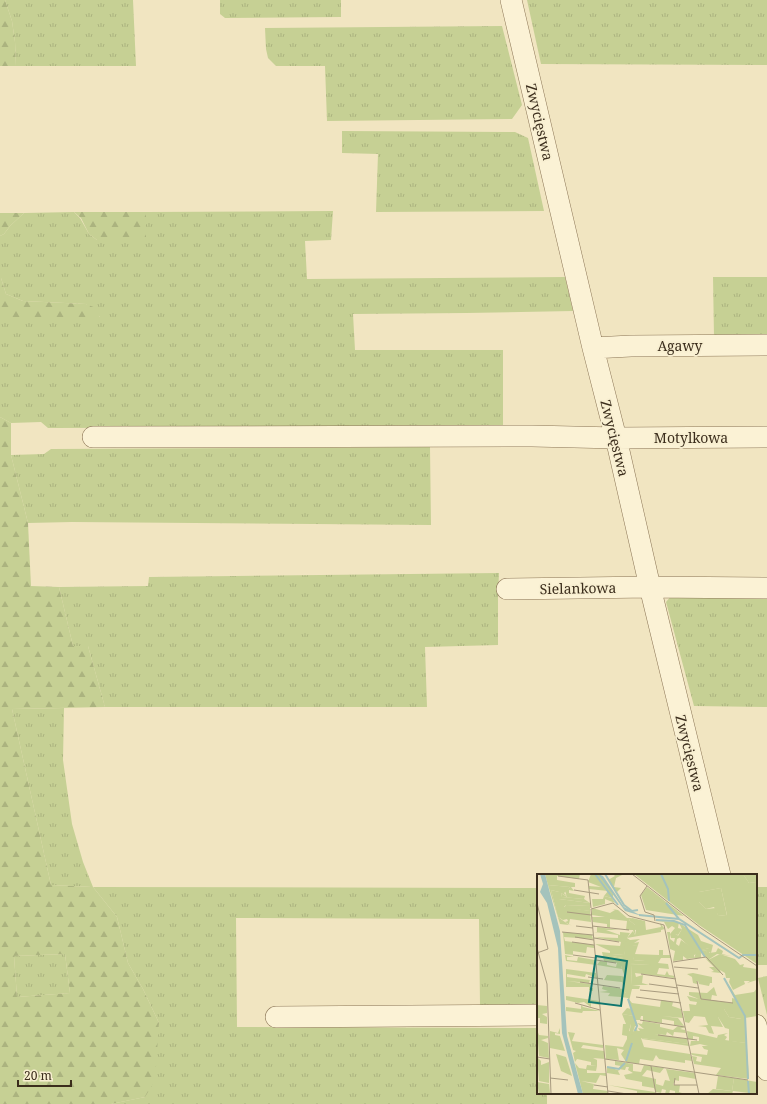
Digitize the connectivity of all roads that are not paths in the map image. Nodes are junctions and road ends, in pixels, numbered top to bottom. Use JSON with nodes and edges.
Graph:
{"nodes":[{"id":1,"x":511,"y":0,"type":"edge"},
{"id":2,"x":767,"y":345,"type":"edge"},
{"id":3,"x":593,"y":348,"type":"junction"},
{"id":4,"x":767,"y":437,"type":"edge"},
{"id":5,"x":93,"y":438,"type":"dead end"},
{"id":6,"x":616,"y":438,"type":"junction"},
{"id":7,"x":650,"y":587,"type":"junction"},
{"id":8,"x":767,"y":588,"type":"edge"},
{"id":9,"x":507,"y":589,"type":"dead end"},
{"id":10,"x":720,"y":874,"type":"edge"},
{"id":11,"x":537,"y":1015,"type":"edge"},
{"id":12,"x":276,"y":1017,"type":"dead end"},
{"id":13,"x":757,"y":1029,"type":"edge"},
{"id":14,"x":766,"y":1065,"type":"edge"}],
"edges":[{"from":1,"to":3,"type":"street","name":"Zwycięstwa"},
{"from":2,"to":3,"type":"street","name":"Agawy"},
{"from":3,"to":6,"type":"street","name":"Zwycięstwa"},
{"from":4,"to":6,"type":"street","name":"Motylkowa"},
{"from":5,"to":6,"type":"street","name":"Motylkowa"},
{"from":6,"to":7,"type":"street","name":"Zwycięstwa"},
{"from":7,"to":8,"type":"street","name":"Sielankowa"},
{"from":7,"to":9,"type":"street","name":"Sielankowa"},
{"from":7,"to":10,"type":"street","name":"Zwycięstwa"},
{"from":11,"to":12,"type":"street"},
{"from":13,"to":14,"type":"street"}]}
